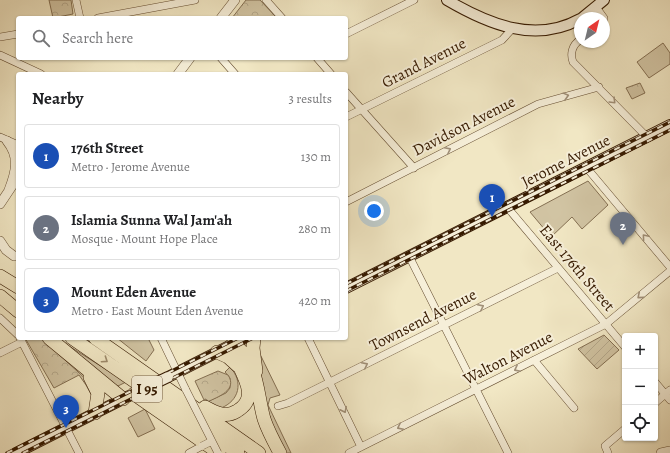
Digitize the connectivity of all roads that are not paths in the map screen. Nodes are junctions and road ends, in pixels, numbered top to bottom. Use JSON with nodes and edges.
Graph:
{"nodes":[{"id":1,"x":76,"y":0,"type":"edge"},
{"id":2,"x":195,"y":0,"type":"edge"},
{"id":3,"x":266,"y":0,"type":"edge"},
{"id":4,"x":414,"y":0,"type":"edge"},
{"id":5,"x":447,"y":0,"type":"edge"},
{"id":6,"x":604,"y":0,"type":"edge"},
{"id":7,"x":231,"y":1,"type":"edge"},
{"id":8,"x":596,"y":7,"type":"junction"},
{"id":9,"x":590,"y":12,"type":"edge"},
{"id":10,"x":600,"y":12,"type":"edge"},
{"id":11,"x":80,"y":16,"type":"edge"},
{"id":12,"x":109,"y":16,"type":"edge"},
{"id":13,"x":222,"y":16,"type":"edge"},
{"id":14,"x":280,"y":16,"type":"edge"},
{"id":15,"x":574,"y":22,"type":"edge"},
{"id":16,"x":512,"y":29,"type":"junction"},
{"id":17,"x":348,"y":33,"type":"edge"},
{"id":18,"x":16,"y":34,"type":"edge"},
{"id":19,"x":0,"y":37,"type":"edge"},
{"id":20,"x":574,"y":45,"type":"edge"},
{"id":21,"x":0,"y":54,"type":"edge"},
{"id":22,"x":188,"y":60,"type":"edge"},
{"id":23,"x":223,"y":60,"type":"edge"},
{"id":24,"x":319,"y":60,"type":"edge"},
{"id":25,"x":37,"y":72,"type":"edge"},
{"id":26,"x":180,"y":72,"type":"edge"},
{"id":27,"x":233,"y":72,"type":"edge"},
{"id":28,"x":329,"y":72,"type":"edge"},
{"id":29,"x":599,"y":87,"type":"junction"},
{"id":30,"x":348,"y":94,"type":"edge"},
{"id":31,"x":362,"y":110,"type":"junction"},
{"id":32,"x":348,"y":117,"type":"edge"},
{"id":33,"x":668,"y":129,"type":"edge"},
{"id":34,"x":647,"y":137,"type":"junction"},
{"id":35,"x":3,"y":139,"type":"edge"},
{"id":36,"x":16,"y":144,"type":"edge"},
{"id":37,"x":586,"y":167,"type":"junction"},
{"id":38,"x":414,"y":168,"type":"junction"},
{"id":39,"x":16,"y":183,"type":"edge"},
{"id":40,"x":9,"y":190,"type":"junction"},
{"id":41,"x":348,"y":201,"type":"edge"},
{"id":42,"x":0,"y":204,"type":"edge"},
{"id":43,"x":507,"y":207,"type":"junction"},
{"id":44,"x":0,"y":241,"type":"edge"},
{"id":45,"x":0,"y":250,"type":"edge"},
{"id":46,"x":409,"y":256,"type":"junction"},
{"id":47,"x":16,"y":257,"type":"edge"},
{"id":48,"x":670,"y":267,"type":"edge"},
{"id":49,"x":558,"y":268,"type":"junction"},
{"id":50,"x":670,"y":271,"type":"edge"},
{"id":51,"x":0,"y":276,"type":"edge"},
{"id":52,"x":16,"y":286,"type":"edge"},
{"id":53,"x":348,"y":287,"type":"edge"},
{"id":54,"x":0,"y":291,"type":"edge"},
{"id":55,"x":0,"y":296,"type":"edge"},
{"id":56,"x":16,"y":301,"type":"edge"},
{"id":57,"x":16,"y":309,"type":"edge"},
{"id":58,"x":0,"y":318,"type":"edge"},
{"id":59,"x":606,"y":324,"type":"junction"},
{"id":60,"x":443,"y":325,"type":"junction"},
{"id":61,"x":16,"y":333,"type":"edge"},
{"id":62,"x":17,"y":340,"type":"edge"},
{"id":63,"x":21,"y":340,"type":"edge"},
{"id":64,"x":51,"y":340,"type":"edge"},
{"id":65,"x":75,"y":340,"type":"edge"},
{"id":66,"x":98,"y":340,"type":"edge"},
{"id":67,"x":161,"y":340,"type":"edge"},
{"id":68,"x":241,"y":340,"type":"edge"},
{"id":69,"x":254,"y":340,"type":"edge"},
{"id":70,"x":309,"y":340,"type":"edge"},
{"id":71,"x":622,"y":343,"type":"edge"},
{"id":72,"x":232,"y":345,"type":"junction"},
{"id":73,"x":217,"y":352,"type":"junction"},
{"id":74,"x":0,"y":353,"type":"edge"},
{"id":75,"x":74,"y":360,"type":"junction"},
{"id":76,"x":534,"y":360,"type":"junction"},
{"id":77,"x":177,"y":372,"type":"junction"},
{"id":78,"x":245,"y":378,"type":"junction"},
{"id":79,"x":166,"y":381,"type":"junction"},
{"id":80,"x":330,"y":382,"type":"junction"},
{"id":81,"x":658,"y":385,"type":"edge"},
{"id":82,"x":475,"y":390,"type":"junction"},
{"id":83,"x":132,"y":395,"type":"junction"},
{"id":84,"x":668,"y":395,"type":"edge"},
{"id":85,"x":259,"y":397,"type":"junction"},
{"id":86,"x":658,"y":401,"type":"edge"},
{"id":87,"x":278,"y":406,"type":"dead end"},
{"id":88,"x":574,"y":408,"type":"dead end"},
{"id":89,"x":95,"y":413,"type":"junction"},
{"id":90,"x":66,"y":428,"type":"junction"},
{"id":91,"x":622,"y":432,"type":"edge"},
{"id":92,"x":212,"y":441,"type":"junction"},
{"id":93,"x":362,"y":447,"type":"junction"},
{"id":94,"x":670,"y":451,"type":"edge"},
{"id":95,"x":16,"y":453,"type":"edge"},
{"id":96,"x":79,"y":453,"type":"edge"},
{"id":97,"x":189,"y":453,"type":"edge"},
{"id":98,"x":218,"y":453,"type":"edge"},
{"id":99,"x":238,"y":453,"type":"edge"},
{"id":100,"x":259,"y":453,"type":"edge"},
{"id":101,"x":280,"y":453,"type":"edge"},
{"id":102,"x":349,"y":453,"type":"edge"},
{"id":103,"x":508,"y":453,"type":"edge"},
{"id":104,"x":608,"y":453,"type":"edge"},
{"id":105,"x":661,"y":453,"type":"edge"}],
"edges":[{"from":1,"to":11,"type":"street"},
{"from":2,"to":12,"type":"street"},
{"from":3,"to":14,"type":"street"},
{"from":4,"to":17,"type":"street"},
{"from":5,"to":16,"type":"main road"},
{"from":6,"to":8,"type":"main road"},
{"from":7,"to":13,"type":"street"},
{"from":8,"to":9,"type":"main road"},
{"from":8,"to":10,"type":"street"},
{"from":15,"to":16,"type":"main road"},
{"from":16,"to":31,"type":"street","name":"Grand Avenue"},
{"from":18,"to":19,"type":"street"},
{"from":20,"to":29,"type":"street"},
{"from":21,"to":25,"type":"street"},
{"from":22,"to":26,"type":"street"},
{"from":23,"to":27,"type":"street"},
{"from":24,"to":28,"type":"street"},
{"from":29,"to":34,"type":"street","one_way":true},
{"from":38,"to":29,"type":"street","name":"Davidson Avenue","one_way":true},
{"from":30,"to":31,"type":"street"},
{"from":31,"to":32,"type":"street","name":"Grand Avenue"},
{"from":31,"to":38,"type":"street"},
{"from":33,"to":34,"type":"main road","name":"Jerome Avenue"},
{"from":34,"to":37,"type":"main road","name":"Jerome Avenue"},
{"from":35,"to":36,"type":"street"},
{"from":35,"to":40,"type":"street"},
{"from":37,"to":43,"type":"main road","name":"Jerome Avenue"},
{"from":48,"to":37,"type":"street","one_way":true},
{"from":38,"to":41,"type":"street","name":"Davidson Avenue"},
{"from":39,"to":40,"type":"street"},
{"from":40,"to":42,"type":"street"},
{"from":43,"to":46,"type":"main road","name":"Jerome Avenue"},
{"from":43,"to":49,"type":"street","name":"East 176th Street"},
{"from":44,"to":47,"type":"street"},
{"from":45,"to":47,"type":"street"},
{"from":46,"to":53,"type":"main road","name":"Jerome Avenue"},
{"from":46,"to":60,"type":"street"},
{"from":49,"to":59,"type":"street","name":"East 176th Street"},
{"from":60,"to":49,"type":"street","name":"Townsend Avenue","one_way":true},
{"from":50,"to":59,"type":"street","name":"Walton Avenue","one_way":true},
{"from":51,"to":52,"type":"highway"},
{"from":54,"to":56,"type":"highway"},
{"from":55,"to":57,"type":"highway"},
{"from":58,"to":61,"type":"street"},
{"from":59,"to":71,"type":"street","name":"East 176th Street"},
{"from":59,"to":76,"type":"street","name":"Walton Avenue"},
{"from":80,"to":60,"type":"street","name":"Townsend Avenue","one_way":true},
{"from":60,"to":82,"type":"street"},
{"from":62,"to":74,"type":"street"},
{"from":63,"to":90,"type":"street"},
{"from":64,"to":75,"type":"highway"},
{"from":65,"to":99,"type":"highway","number":"I 95","one_way":true},
{"from":66,"to":79,"type":"highway","number":"I 95"},
{"from":67,"to":77,"type":"street"},
{"from":68,"to":72,"type":"main road"},
{"from":69,"to":85,"type":"highway"},
{"from":70,"to":80,"type":"street"},
{"from":72,"to":73,"type":"main road"},
{"from":72,"to":78,"type":"highway"},
{"from":72,"to":85,"type":"highway"},
{"from":73,"to":77,"type":"main road"},
{"from":73,"to":78,"type":"highway"},
{"from":75,"to":83,"type":"highway"},
{"from":75,"to":89,"type":"highway"},
{"from":76,"to":82,"type":"street","name":"Walton Avenue","one_way":true},
{"from":76,"to":88,"type":"street"},
{"from":77,"to":79,"type":"main road"},
{"from":77,"to":92,"type":"street","bridge":true},
{"from":78,"to":79,"type":"highway"},
{"from":79,"to":83,"type":"main road","bridge":true},
{"from":79,"to":100,"type":"highway","number":"I 95"},
{"from":80,"to":87,"type":"street","name":"Townsend Avenue"},
{"from":80,"to":93,"type":"street","one_way":true},
{"from":81,"to":84,"type":"street"},
{"from":82,"to":93,"type":"street","name":"Walton Avenue","one_way":true},
{"from":82,"to":103,"type":"street"},
{"from":83,"to":89,"type":"main road"},
{"from":83,"to":98,"type":"highway"},
{"from":84,"to":86,"type":"street"},
{"from":85,"to":101,"type":"highway"},
{"from":89,"to":90,"type":"main road"},
{"from":90,"to":95,"type":"main road"},
{"from":90,"to":96,"type":"street"},
{"from":91,"to":104,"type":"street"},
{"from":92,"to":97,"type":"street","bridge":true},
{"from":92,"to":98,"type":"street","bridge":true},
{"from":93,"to":102,"type":"street","name":"Walton Avenue"},
{"from":94,"to":105,"type":"street"}]}
